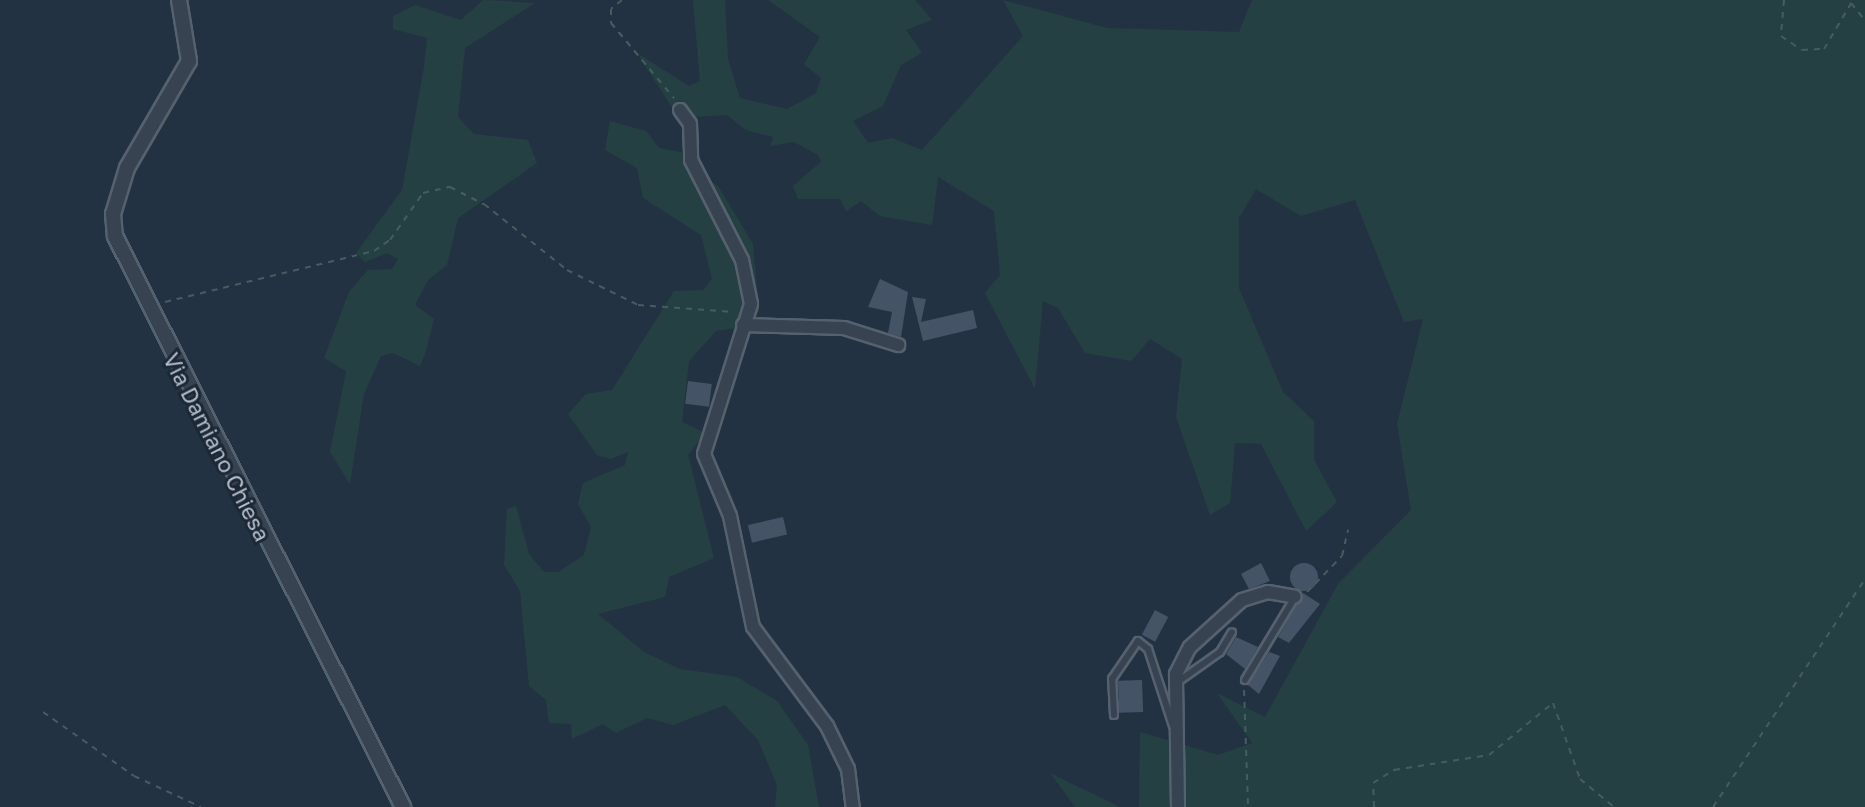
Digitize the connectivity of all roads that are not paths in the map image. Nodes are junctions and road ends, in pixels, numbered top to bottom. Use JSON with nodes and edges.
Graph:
{"nodes":[{"id":1,"x":179,"y":0,"type":"edge"},
{"id":2,"x":680,"y":110,"type":"road end"},
{"id":3,"x":743,"y":325,"type":"junction"},
{"id":4,"x":898,"y":345,"type":"dead end"},
{"id":5,"x":1295,"y":597,"type":"joint"},
{"id":6,"x":1232,"y":632,"type":"dead end"},
{"id":7,"x":1245,"y":680,"type":"road end"},
{"id":8,"x":1176,"y":684,"type":"junction"},
{"id":9,"x":1114,"y":715,"type":"dead end"},
{"id":10,"x":1177,"y":737,"type":"junction"},
{"id":11,"x":403,"y":807,"type":"edge"},
{"id":12,"x":853,"y":807,"type":"edge"},
{"id":13,"x":1178,"y":807,"type":"edge"}],
"edges":[{"from":1,"to":11,"type":"street","name":"Via Damiano Chiesa"},
{"from":2,"to":3,"type":"street"},
{"from":3,"to":4,"type":"street"},
{"from":3,"to":12,"type":"street"},
{"from":5,"to":7,"type":"lane"},
{"from":5,"to":8,"type":"street"},
{"from":6,"to":8,"type":"lane"},
{"from":8,"to":10,"type":"street"},
{"from":9,"to":10,"type":"lane"},
{"from":10,"to":13,"type":"street"}]}
